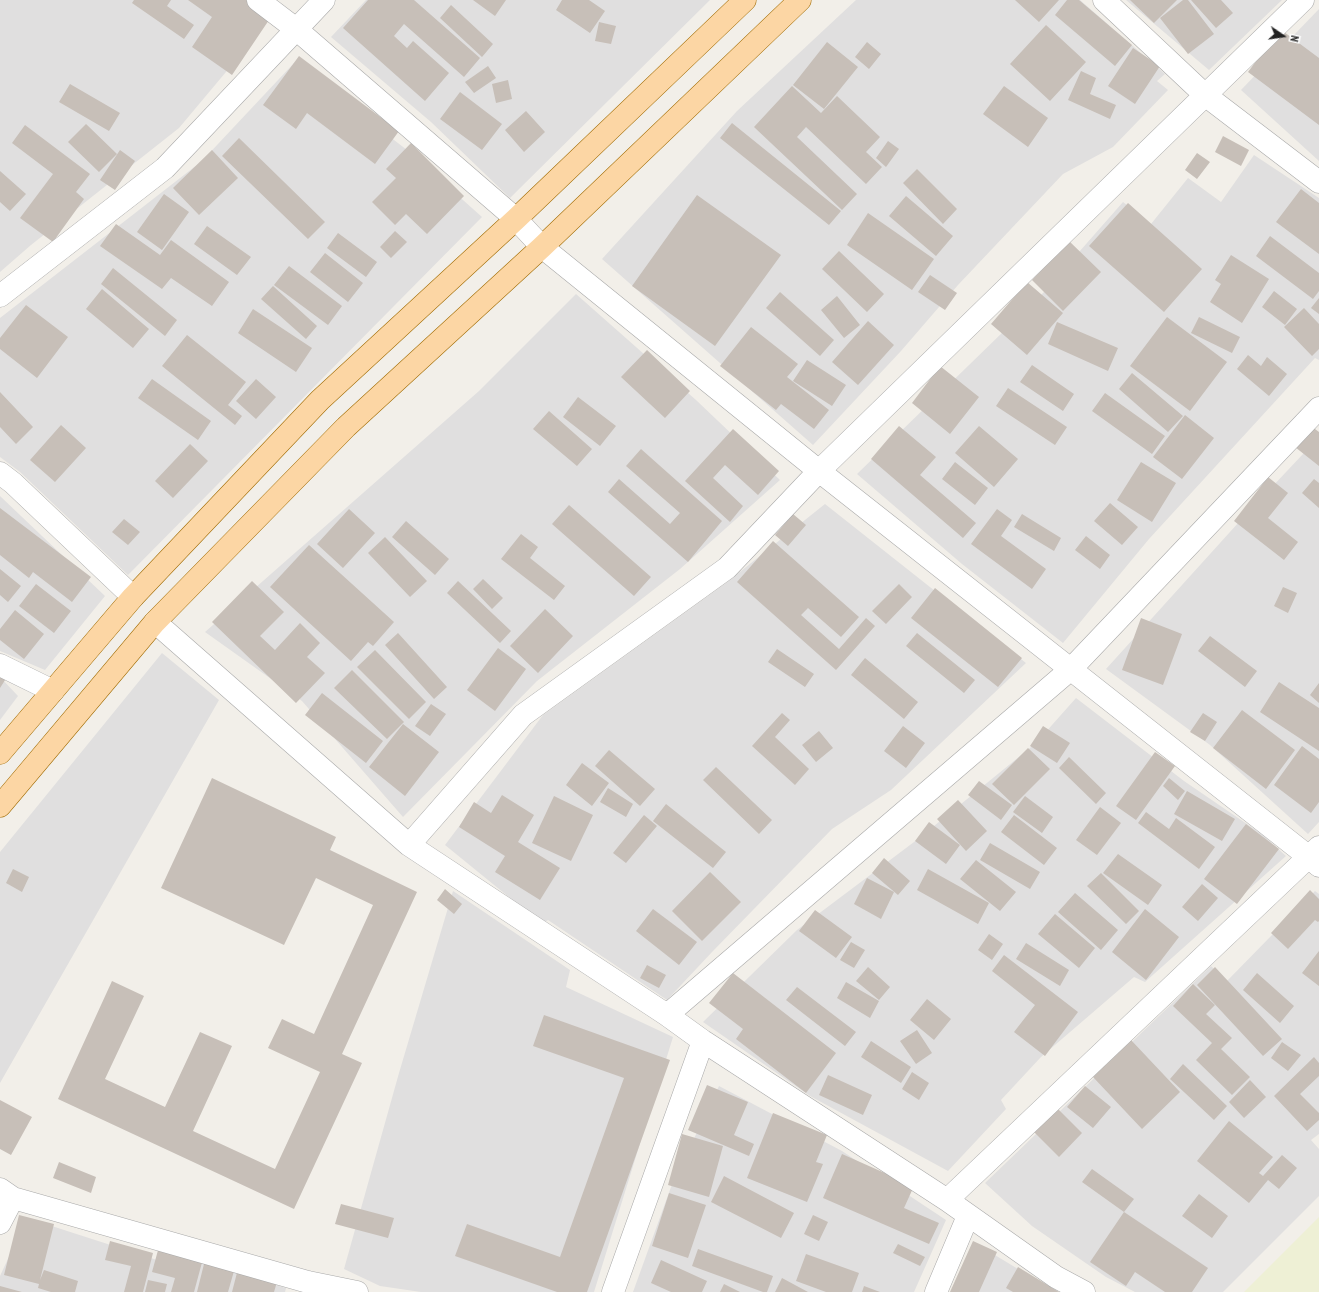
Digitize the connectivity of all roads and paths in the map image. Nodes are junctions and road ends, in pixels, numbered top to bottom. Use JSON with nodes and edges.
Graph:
{"nodes":[{"id":1,"x":258,"y":0,"type":"edge"},
{"id":2,"x":324,"y":0,"type":"edge"},
{"id":3,"x":745,"y":0,"type":"edge"},
{"id":4,"x":800,"y":0,"type":"edge"},
{"id":5,"x":1104,"y":0,"type":"edge"},
{"id":6,"x":1303,"y":0,"type":"edge"},
{"id":7,"x":296,"y":28,"type":"junction"},
{"id":8,"x":1206,"y":95,"type":"junction"},
{"id":9,"x":1319,"y":182,"type":"edge"},
{"id":10,"x":516,"y":220,"type":"junction"},
{"id":11,"x":542,"y":247,"type":"junction"},
{"id":12,"x":0,"y":296,"type":"edge"},
{"id":13,"x":1319,"y":408,"type":"edge"},
{"id":14,"x":819,"y":471,"type":"junction"},
{"id":15,"x":0,"y":473,"type":"edge"},
{"id":16,"x":133,"y":597,"type":"junction"},
{"id":17,"x":155,"y":622,"type":"junction"},
{"id":18,"x":0,"y":665,"type":"edge"},
{"id":19,"x":1071,"y":669,"type":"junction"},
{"id":20,"x":53,"y":691,"type":"junction"},
{"id":21,"x":0,"y":753,"type":"edge"},
{"id":22,"x":0,"y":806,"type":"edge"},
{"id":23,"x":409,"y":845,"type":"junction"},
{"id":24,"x":1316,"y":856,"type":"edge"},
{"id":25,"x":667,"y":1015,"type":"junction"},
{"id":26,"x":703,"y":1041,"type":"junction"},
{"id":27,"x":7,"y":1193,"type":"edge"},
{"id":28,"x":947,"y":1200,"type":"junction"},
{"id":29,"x":968,"y":1216,"type":"junction"},
{"id":30,"x":0,"y":1224,"type":"edge"},
{"id":31,"x":306,"y":1287,"type":"edge"},
{"id":32,"x":357,"y":1292,"type":"edge"},
{"id":33,"x":613,"y":1292,"type":"edge"},
{"id":34,"x":936,"y":1292,"type":"edge"},
{"id":35,"x":1084,"y":1292,"type":"edge"}],
"edges":[{"from":1,"to":7,"type":"street"},
{"from":2,"to":7,"type":"street"},
{"from":3,"to":10,"type":"main road"},
{"from":4,"to":11,"type":"main road"},
{"from":5,"to":8,"type":"street"},
{"from":6,"to":8,"type":"street"},
{"from":7,"to":10,"type":"street"},
{"from":7,"to":12,"type":"street"},
{"from":8,"to":9,"type":"street"},
{"from":8,"to":14,"type":"street"},
{"from":10,"to":11,"type":"street"},
{"from":10,"to":16,"type":"main road"},
{"from":11,"to":14,"type":"street"},
{"from":11,"to":17,"type":"main road"},
{"from":13,"to":19,"type":"street"},
{"from":14,"to":19,"type":"street"},
{"from":14,"to":23,"type":"street"},
{"from":15,"to":16,"type":"street"},
{"from":16,"to":20,"type":"main road"},
{"from":17,"to":22,"type":"main road"},
{"from":17,"to":23,"type":"street"},
{"from":18,"to":20,"type":"street"},
{"from":19,"to":24,"type":"street"},
{"from":19,"to":25,"type":"street"},
{"from":20,"to":21,"type":"main road"},
{"from":23,"to":25,"type":"street"},
{"from":24,"to":28,"type":"street"},
{"from":25,"to":26,"type":"street"},
{"from":26,"to":28,"type":"street"},
{"from":26,"to":33,"type":"street"},
{"from":27,"to":30,"type":"street"},
{"from":27,"to":31,"type":"street"},
{"from":28,"to":29,"type":"street"},
{"from":29,"to":34,"type":"street"},
{"from":29,"to":35,"type":"street"},
{"from":31,"to":32,"type":"street"}]}
